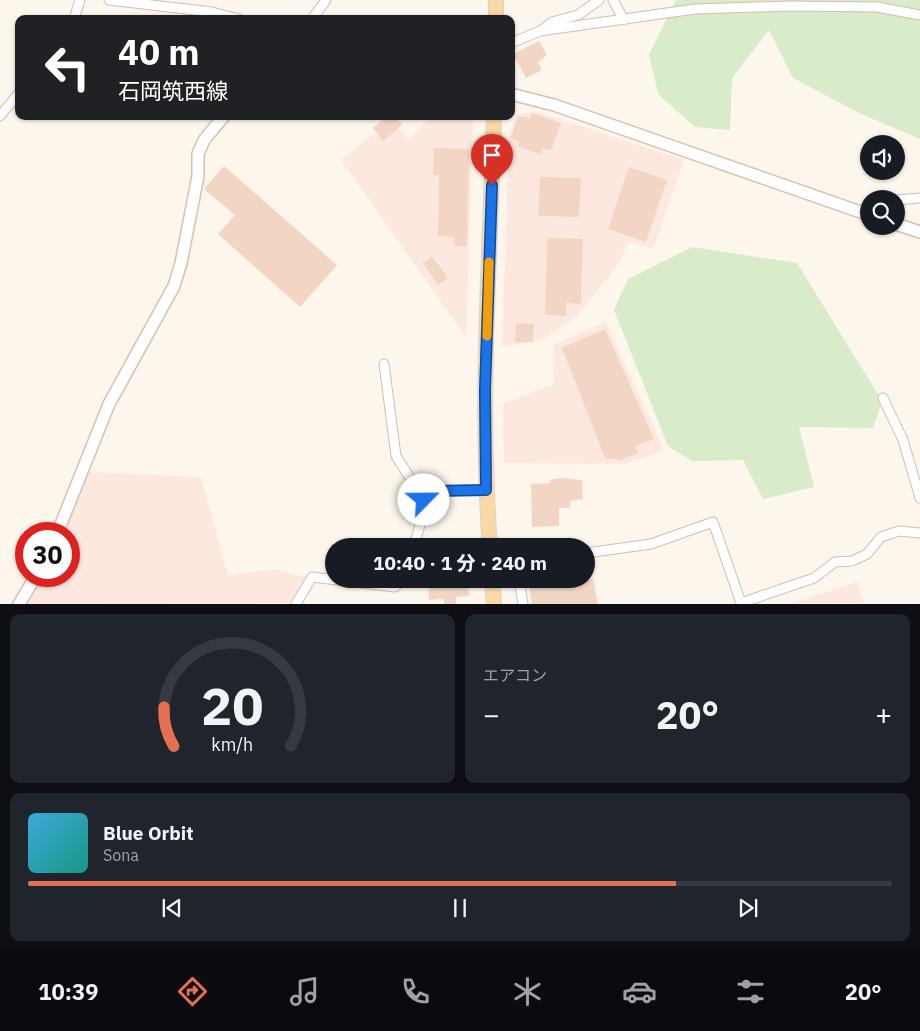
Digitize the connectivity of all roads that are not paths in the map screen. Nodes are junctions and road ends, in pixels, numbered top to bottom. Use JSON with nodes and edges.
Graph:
{"nodes":[{"id":1,"x":80,"y":0,"type":"edge"},
{"id":2,"x":109,"y":0,"type":"edge"},
{"id":3,"x":326,"y":0,"type":"edge"},
{"id":4,"x":496,"y":0,"type":"edge"},
{"id":5,"x":599,"y":0,"type":"edge"},
{"id":6,"x":613,"y":0,"type":"edge"},
{"id":7,"x":75,"y":15,"type":"edge"},
{"id":8,"x":224,"y":15,"type":"edge"},
{"id":9,"x":315,"y":15,"type":"edge"},
{"id":10,"x":496,"y":15,"type":"edge"},
{"id":11,"x":920,"y":16,"type":"edge"},
{"id":12,"x":624,"y":20,"type":"junction"},
{"id":13,"x":540,"y":31,"type":"junction"},
{"id":14,"x":515,"y":41,"type":"edge"},
{"id":15,"x":515,"y":95,"type":"edge"},
{"id":16,"x":15,"y":98,"type":"edge"},
{"id":17,"x":0,"y":116,"type":"edge"},
{"id":18,"x":221,"y":120,"type":"edge"},
{"id":19,"x":494,"y":120,"type":"edge"},
{"id":20,"x":920,"y":198,"type":"edge"},
{"id":21,"x":905,"y":199,"type":"edge"},
{"id":22,"x":860,"y":210,"type":"edge"},
{"id":23,"x":905,"y":227,"type":"edge"},
{"id":24,"x":920,"y":232,"type":"edge"},
{"id":25,"x":384,"y":364,"type":"dead end"},
{"id":26,"x":883,"y":398,"type":"dead end"},
{"id":27,"x":486,"y":490,"type":"junction"},
{"id":28,"x":920,"y":498,"type":"edge"},
{"id":29,"x":424,"y":500,"type":"junction"},
{"id":30,"x":62,"y":522,"type":"edge"},
{"id":31,"x":920,"y":534,"type":"edge"},
{"id":32,"x":416,"y":538,"type":"edge"},
{"id":33,"x":489,"y":538,"type":"edge"},
{"id":34,"x":595,"y":552,"type":"edge"},
{"id":35,"x":325,"y":579,"type":"edge"},
{"id":36,"x":29,"y":587,"type":"edge"},
{"id":37,"x":493,"y":588,"type":"edge"},
{"id":38,"x":521,"y":588,"type":"edge"},
{"id":39,"x":19,"y":604,"type":"edge"},
{"id":40,"x":296,"y":604,"type":"edge"},
{"id":41,"x":494,"y":604,"type":"edge"},
{"id":42,"x":523,"y":604,"type":"edge"}],
"edges":[{"from":1,"to":7,"type":"street"},
{"from":2,"to":8,"type":"street"},
{"from":3,"to":9,"type":"street"},
{"from":4,"to":10,"type":"main road"},
{"from":5,"to":13,"type":"street"},
{"from":6,"to":12,"type":"street"},
{"from":11,"to":12,"type":"street"},
{"from":12,"to":13,"type":"street"},
{"from":13,"to":14,"type":"street"},
{"from":15,"to":22,"type":"street"},
{"from":16,"to":17,"type":"street"},
{"from":18,"to":30,"type":"street"},
{"from":19,"to":27,"type":"main road"},
{"from":20,"to":21,"type":"street"},
{"from":23,"to":24,"type":"street"},
{"from":25,"to":29,"type":"street"},
{"from":26,"to":28,"type":"street"},
{"from":27,"to":29,"type":"street"},
{"from":27,"to":33,"type":"main road"},
{"from":29,"to":32,"type":"street"},
{"from":31,"to":34,"type":"street"},
{"from":35,"to":40,"type":"street"},
{"from":36,"to":39,"type":"street"},
{"from":37,"to":41,"type":"main road"},
{"from":38,"to":42,"type":"street"}]}
